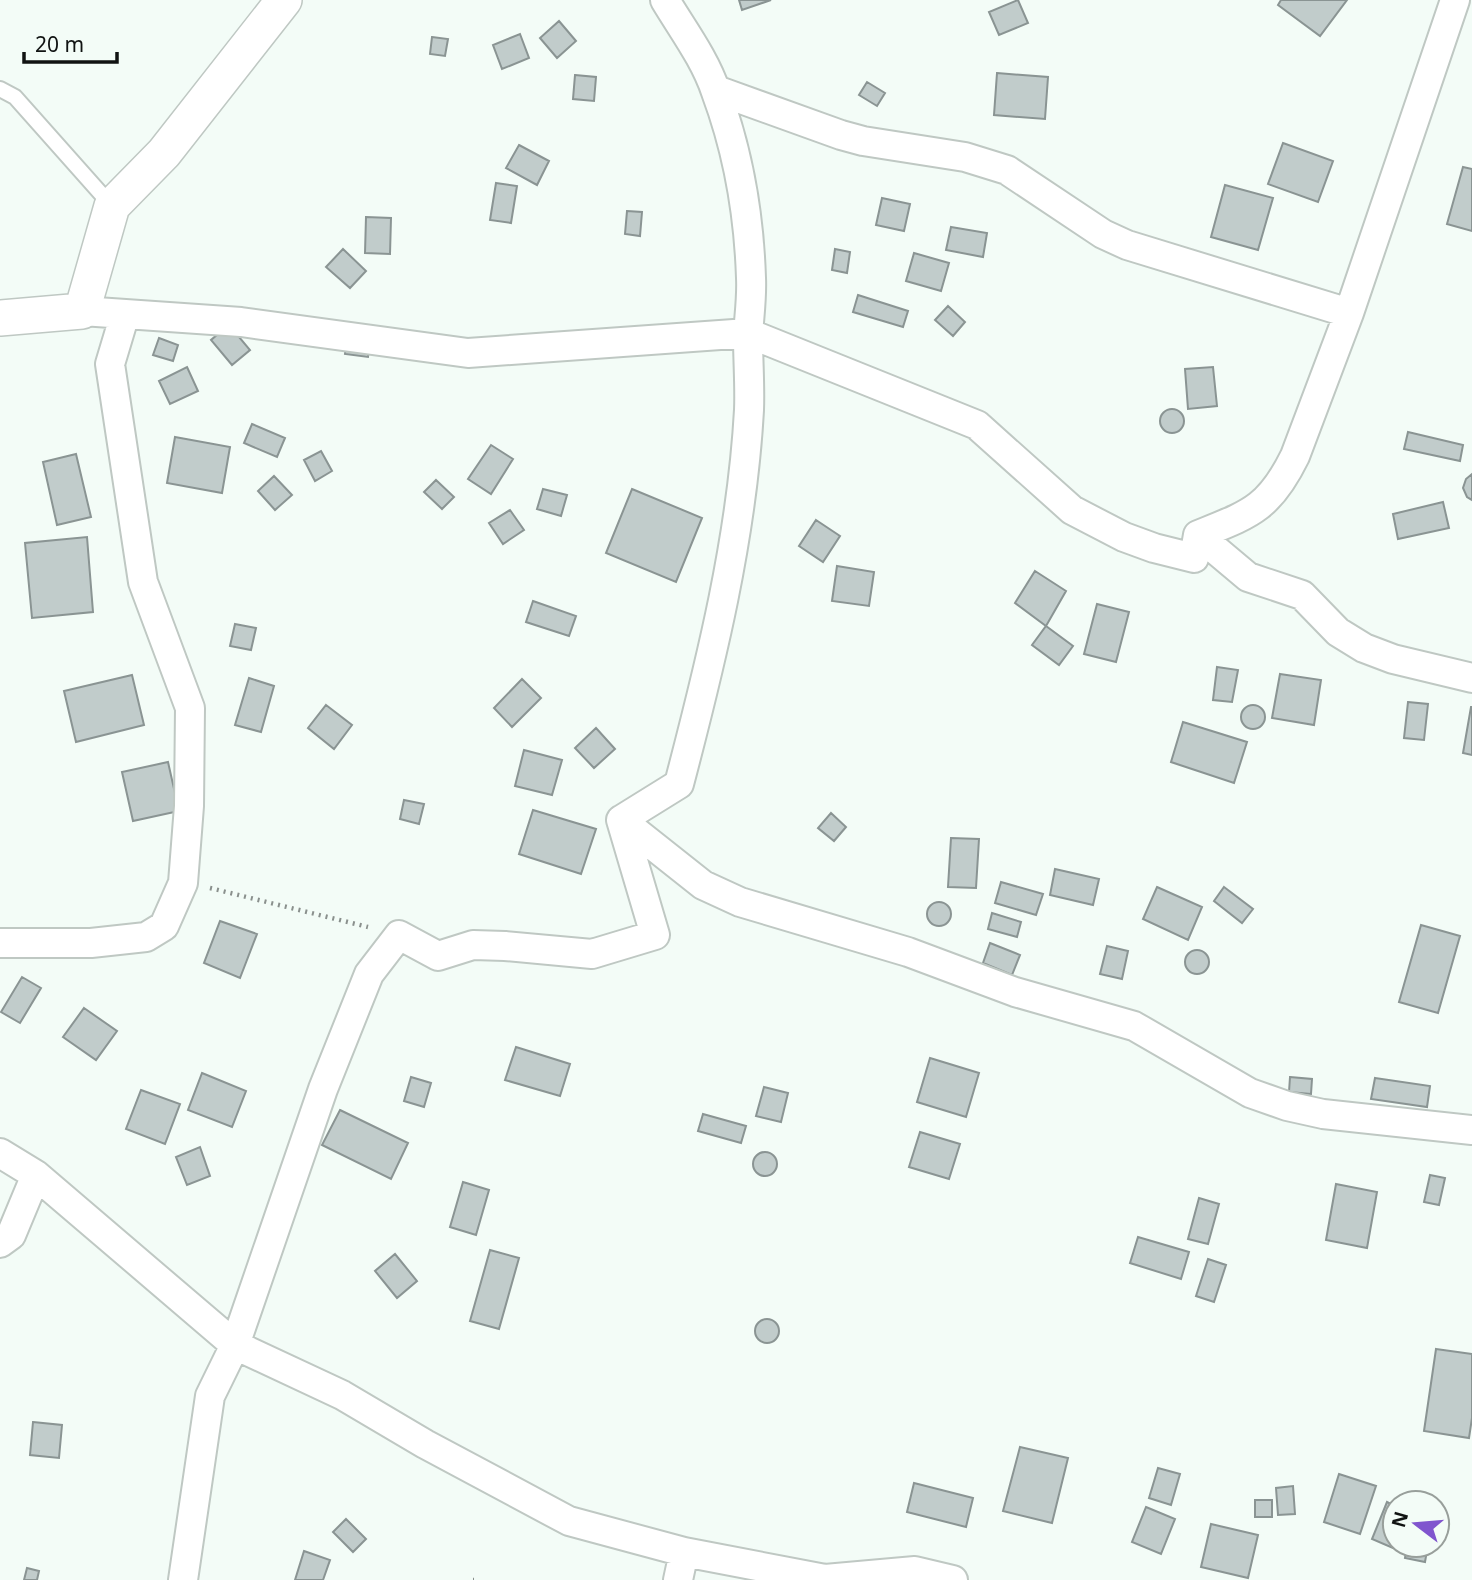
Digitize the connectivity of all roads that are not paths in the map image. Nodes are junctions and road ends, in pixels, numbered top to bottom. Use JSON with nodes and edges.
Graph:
{"nodes":[{"id":1,"x":284,"y":0,"type":"edge"},
{"id":2,"x":665,"y":0,"type":"edge"},
{"id":3,"x":1455,"y":0,"type":"edge"},
{"id":4,"x":0,"y":87,"type":"edge"},
{"id":5,"x":716,"y":90,"type":"junction"},
{"id":6,"x":112,"y":206,"type":"junction"},
{"id":7,"x":82,"y":311,"type":"junction"},
{"id":8,"x":1349,"y":313,"type":"junction"},
{"id":9,"x":125,"y":314,"type":"junction"},
{"id":10,"x":0,"y":318,"type":"edge"},
{"id":11,"x":748,"y":333,"type":"junction"},
{"id":12,"x":1198,"y":535,"type":"junction"},
{"id":13,"x":1472,"y":678,"type":"edge"},
{"id":14,"x":621,"y":820,"type":"junction"},
{"id":15,"x":0,"y":943,"type":"edge"},
{"id":16,"x":1472,"y":1130,"type":"edge"},
{"id":17,"x":0,"y":1153,"type":"edge"},
{"id":18,"x":36,"y":1175,"type":"junction"},
{"id":19,"x":0,"y":1243,"type":"edge"},
{"id":20,"x":235,"y":1345,"type":"junction"},
{"id":21,"x":684,"y":1552,"type":"junction"},
{"id":22,"x":183,"y":1580,"type":"edge"},
{"id":23,"x":678,"y":1580,"type":"edge"},
{"id":24,"x":953,"y":1580,"type":"edge"}],
"edges":[{"from":1,"to":6,"type":"street"},
{"from":2,"to":5,"type":"street"},
{"from":3,"to":8,"type":"street"},
{"from":4,"to":6,"type":"lane"},
{"from":5,"to":8,"type":"street"},
{"from":5,"to":11,"type":"street"},
{"from":6,"to":7,"type":"street"},
{"from":7,"to":9,"type":"street"},
{"from":7,"to":10,"type":"street"},
{"from":8,"to":12,"type":"street"},
{"from":9,"to":11,"type":"street"},
{"from":9,"to":15,"type":"street"},
{"from":11,"to":12,"type":"street"},
{"from":11,"to":14,"type":"street"},
{"from":12,"to":13,"type":"street"},
{"from":14,"to":16,"type":"street"},
{"from":14,"to":20,"type":"street"},
{"from":17,"to":18,"type":"street"},
{"from":18,"to":19,"type":"street"},
{"from":18,"to":20,"type":"street"},
{"from":20,"to":21,"type":"street"},
{"from":20,"to":22,"type":"street"},
{"from":21,"to":23,"type":"street"},
{"from":21,"to":24,"type":"street"}]}
